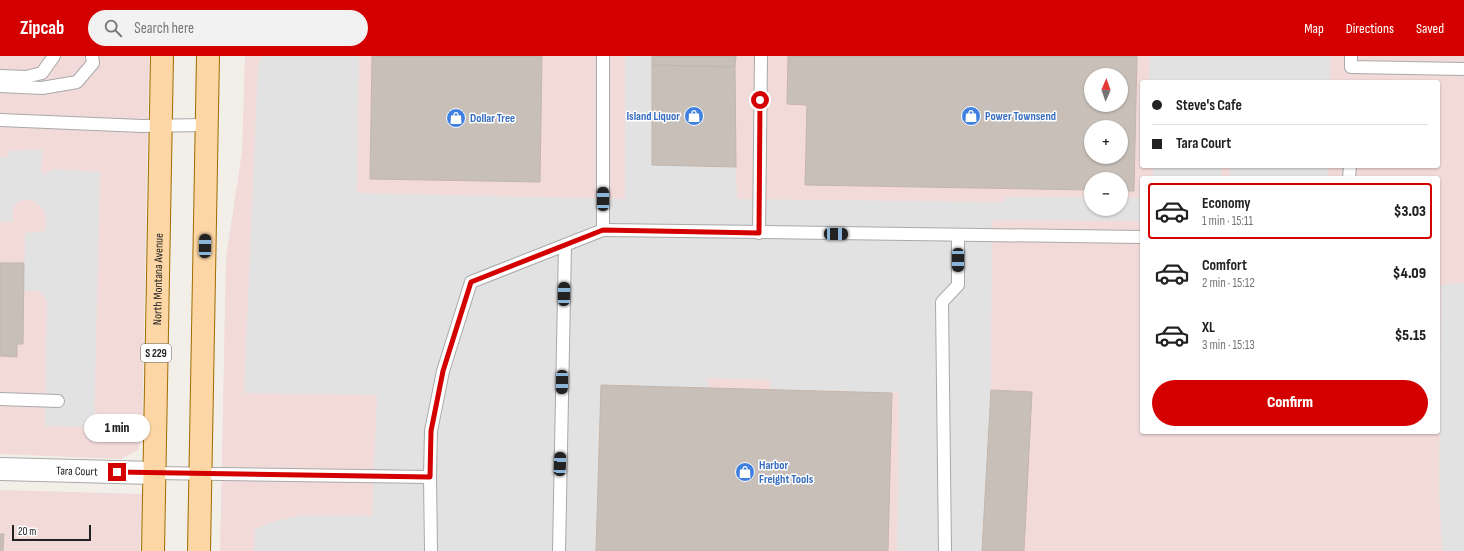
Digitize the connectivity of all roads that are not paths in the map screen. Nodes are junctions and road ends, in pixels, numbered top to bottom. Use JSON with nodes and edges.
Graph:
{"nodes":[{"id":1,"x":54,"y":56,"type":"edge"},
{"id":2,"x":92,"y":56,"type":"edge"},
{"id":3,"x":162,"y":56,"type":"edge"},
{"id":4,"x":208,"y":56,"type":"edge"},
{"id":5,"x":603,"y":56,"type":"edge"},
{"id":6,"x":761,"y":56,"type":"edge"},
{"id":7,"x":1351,"y":56,"type":"edge"},
{"id":8,"x":1464,"y":69,"type":"edge"},
{"id":9,"x":0,"y":76,"type":"edge"},
{"id":10,"x":0,"y":86,"type":"edge"},
{"id":11,"x":0,"y":120,"type":"edge"},
{"id":12,"x":206,"y":125,"type":"junction"},
{"id":13,"x":161,"y":126,"type":"junction"},
{"id":14,"x":603,"y":230,"type":"junction"},
{"id":15,"x":759,"y":233,"type":"junction"},
{"id":16,"x":958,"y":236,"type":"junction"},
{"id":17,"x":1140,"y":237,"type":"edge"},
{"id":18,"x":566,"y":245,"type":"junction"},
{"id":19,"x":0,"y":399,"type":"edge"},
{"id":20,"x":58,"y":401,"type":"dead end"},
{"id":21,"x":0,"y":469,"type":"edge"},
{"id":22,"x":154,"y":473,"type":"junction"},
{"id":23,"x":201,"y":474,"type":"junction"},
{"id":24,"x":430,"y":477,"type":"junction"},
{"id":25,"x":152,"y":551,"type":"edge"},
{"id":26,"x":199,"y":551,"type":"edge"},
{"id":27,"x":431,"y":551,"type":"edge"},
{"id":28,"x":559,"y":551,"type":"edge"},
{"id":29,"x":945,"y":551,"type":"edge"}],
"edges":[{"from":1,"to":9,"type":"lane"},
{"from":2,"to":10,"type":"lane"},
{"from":3,"to":13,"type":"main road","name":"North Montana Avenue","number":"S 229"},
{"from":4,"to":12,"type":"main road"},
{"from":5,"to":14,"type":"lane"},
{"from":6,"to":15,"type":"lane"},
{"from":7,"to":8,"type":"lane"},
{"from":11,"to":13,"type":"lane"},
{"from":12,"to":13,"type":"lane"},
{"from":12,"to":23,"type":"main road"},
{"from":13,"to":22,"type":"main road","name":"North Montana Avenue","number":"S 229"},
{"from":14,"to":15,"type":"lane"},
{"from":14,"to":18,"type":"lane"},
{"from":15,"to":16,"type":"lane"},
{"from":16,"to":17,"type":"lane"},
{"from":16,"to":29,"type":"lane"},
{"from":18,"to":24,"type":"lane"},
{"from":18,"to":28,"type":"lane"},
{"from":19,"to":20,"type":"lane"},
{"from":21,"to":22,"type":"street","name":"Tara Court"},
{"from":22,"to":23,"type":"lane"},
{"from":22,"to":25,"type":"main road","name":"North Montana Avenue","number":"S 229"},
{"from":23,"to":24,"type":"lane"},
{"from":23,"to":26,"type":"main road"},
{"from":24,"to":27,"type":"lane"}]}
